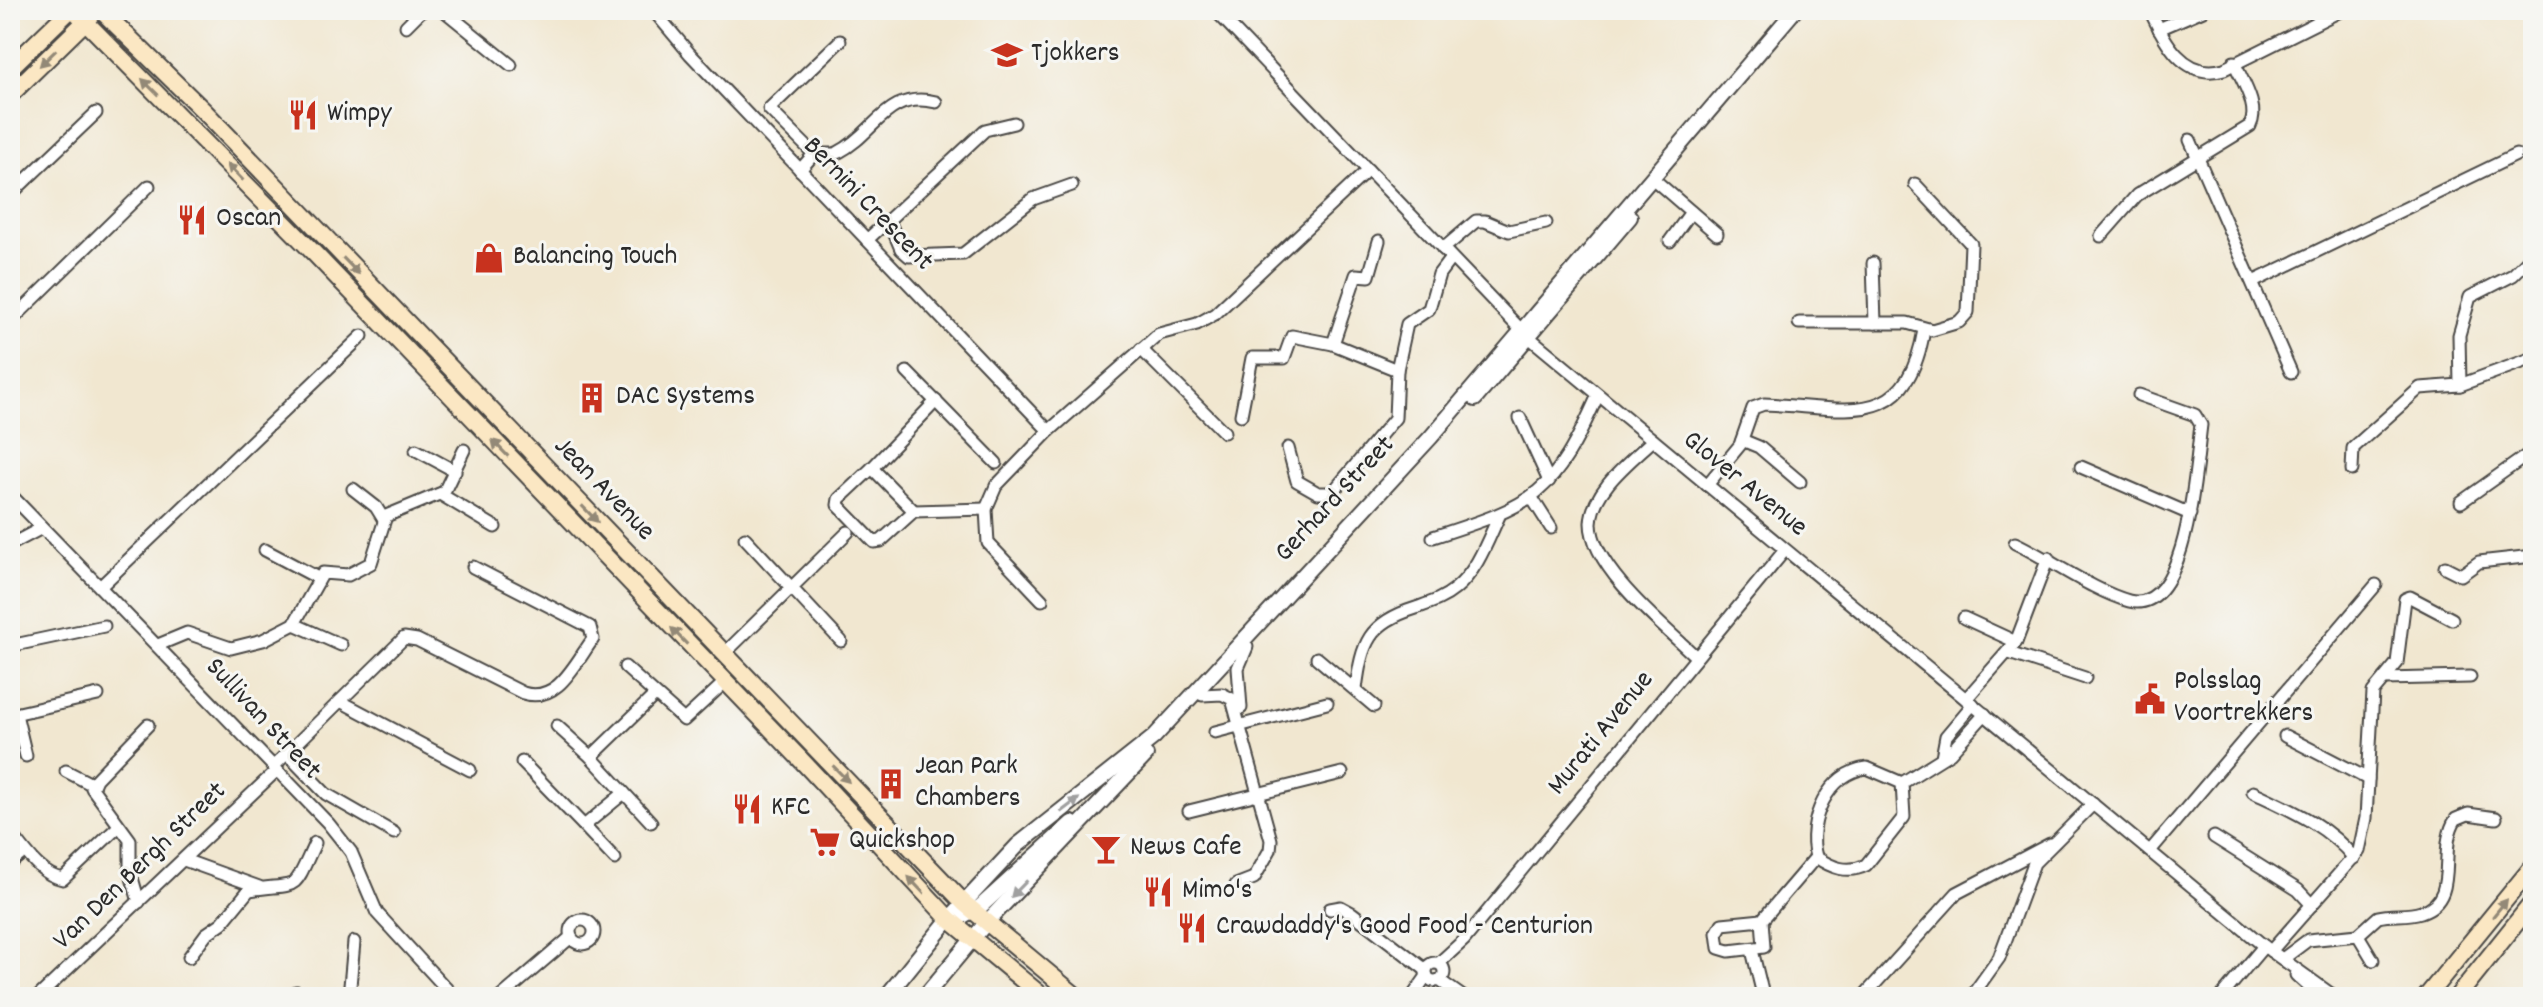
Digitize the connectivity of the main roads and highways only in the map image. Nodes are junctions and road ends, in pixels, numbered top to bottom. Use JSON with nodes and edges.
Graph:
{"nodes":[{"id":1,"x":85,"y":12,"type":"edge"},
{"id":2,"x":10,"y":68,"type":"edge"},
{"id":3,"x":10,"y":95,"type":"edge"},
{"id":4,"x":278,"y":189,"type":"junction"},
{"id":5,"x":314,"y":253,"type":"junction"},
{"id":6,"x":702,"y":630,"type":"junction"},
{"id":7,"x":790,"y":749,"type":"junction"},
{"id":8,"x":2533,"y":866,"type":"edge"},
{"id":9,"x":2533,"y":902,"type":"edge"},
{"id":10,"x":1043,"y":997,"type":"edge"},
{"id":11,"x":1077,"y":997,"type":"edge"},
{"id":12,"x":2426,"y":997,"type":"edge"},
{"id":13,"x":2457,"y":997,"type":"edge"}],
"edges":[{"from":1,"to":2,"type":"main road"},
{"from":1,"to":3,"type":"main road","one_way":true},
{"from":1,"to":4,"type":"main road","name":"Jean Avenue"},
{"from":5,"to":1,"type":"main road","name":"Jean Avenue","one_way":true},
{"from":4,"to":5,"type":"main road"},
{"from":4,"to":6,"type":"main road","name":"Jean Avenue","one_way":true},
{"from":7,"to":5,"type":"main road","name":"Jean Avenue","one_way":true},
{"from":6,"to":7,"type":"main road"},
{"from":6,"to":11,"type":"main road","name":"Jean Avenue","one_way":true},
{"from":10,"to":7,"type":"main road","name":"Jean Avenue","one_way":true},
{"from":12,"to":8,"type":"main road","one_way":true},
{"from":9,"to":13,"type":"main road"}]}
